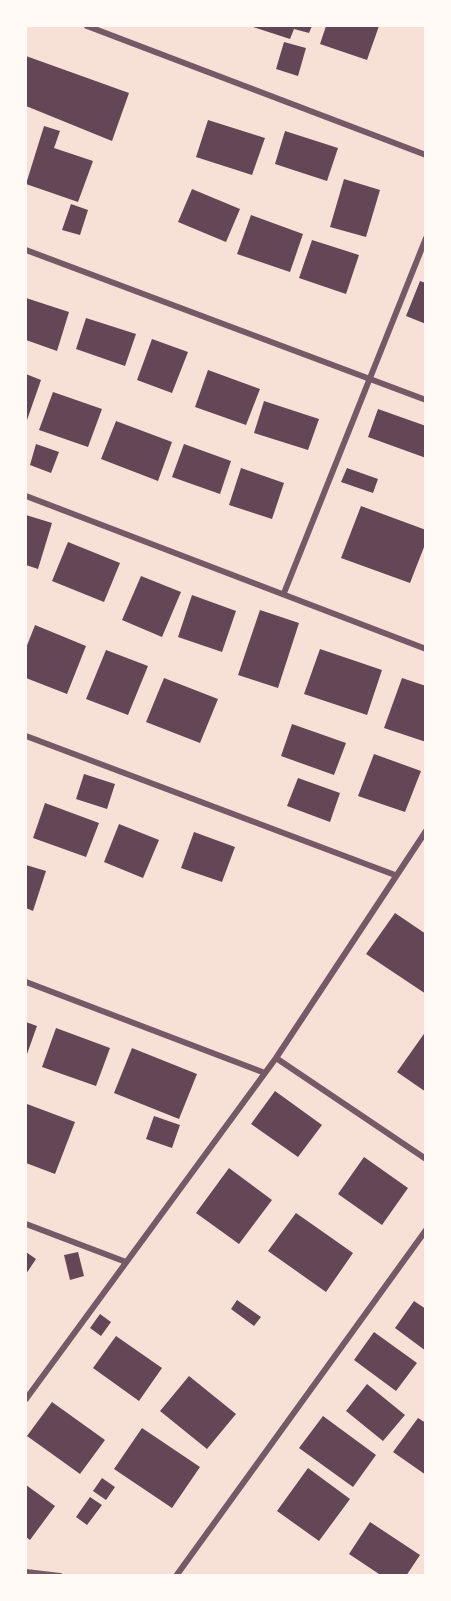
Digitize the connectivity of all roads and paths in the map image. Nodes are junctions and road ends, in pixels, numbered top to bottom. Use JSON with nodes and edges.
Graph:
{"nodes":[{"id":1,"x":87,"y":26,"type":"edge"},
{"id":2,"x":426,"y":154,"type":"edge"},
{"id":3,"x":426,"y":238,"type":"edge"},
{"id":4,"x":26,"y":250,"type":"edge"},
{"id":5,"x":369,"y":378,"type":"junction"},
{"id":6,"x":426,"y":400,"type":"edge"},
{"id":7,"x":26,"y":496,"type":"edge"},
{"id":8,"x":284,"y":593,"type":"junction"},
{"id":9,"x":426,"y":649,"type":"edge"},
{"id":10,"x":26,"y":736,"type":"edge"},
{"id":11,"x":426,"y":831,"type":"edge"},
{"id":12,"x":395,"y":875,"type":"junction"},
{"id":13,"x":26,"y":982,"type":"edge"},
{"id":14,"x":276,"y":1058,"type":"junction"},
{"id":15,"x":265,"y":1073,"type":"junction"},
{"id":16,"x":426,"y":1159,"type":"edge"},
{"id":17,"x":26,"y":1224,"type":"edge"},
{"id":18,"x":426,"y":1230,"type":"edge"},
{"id":19,"x":126,"y":1262,"type":"junction"},
{"id":20,"x":26,"y":1399,"type":"edge"},
{"id":21,"x":26,"y":1572,"type":"edge"},
{"id":22,"x":60,"y":1575,"type":"edge"},
{"id":23,"x":176,"y":1575,"type":"edge"}],
"edges":[{"from":1,"to":2,"type":"street"},
{"from":3,"to":5,"type":"street"},
{"from":4,"to":5,"type":"street"},
{"from":5,"to":6,"type":"street"},
{"from":5,"to":8,"type":"street"},
{"from":7,"to":8,"type":"street"},
{"from":8,"to":9,"type":"street"},
{"from":10,"to":12,"type":"street"},
{"from":11,"to":12,"type":"street"},
{"from":12,"to":14,"type":"street"},
{"from":13,"to":15,"type":"street"},
{"from":14,"to":15,"type":"street"},
{"from":14,"to":16,"type":"street"},
{"from":15,"to":19,"type":"street"},
{"from":17,"to":19,"type":"street"},
{"from":18,"to":23,"type":"street"},
{"from":19,"to":20,"type":"street"},
{"from":21,"to":22,"type":"street"}]}
